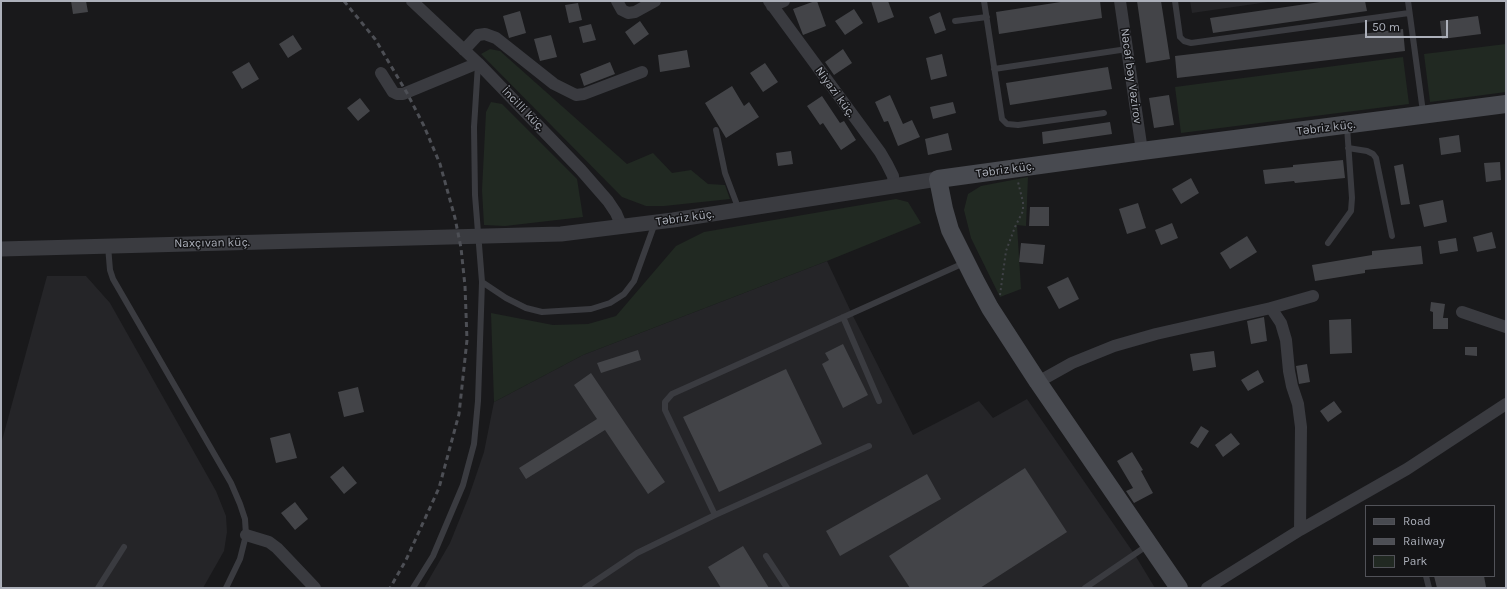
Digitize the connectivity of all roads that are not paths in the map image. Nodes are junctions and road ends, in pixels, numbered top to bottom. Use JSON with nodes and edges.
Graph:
{"nodes":[{"id":1,"x":412,"y":1,"type":"edge"},
{"id":2,"x":617,"y":1,"type":"edge"},
{"id":3,"x":655,"y":1,"type":"edge"},
{"id":4,"x":784,"y":1,"type":"edge"},
{"id":5,"x":984,"y":1,"type":"edge"},
{"id":6,"x":1120,"y":1,"type":"edge"},
{"id":7,"x":1175,"y":1,"type":"edge"},
{"id":8,"x":1408,"y":1,"type":"edge"},
{"id":9,"x":771,"y":3,"type":"edge"},
{"id":10,"x":1409,"y":13,"type":"junction"},
{"id":11,"x":987,"y":17,"type":"junction"},
{"id":12,"x":955,"y":21,"type":"dead end"},
{"id":13,"x":1127,"y":49,"type":"junction"},
{"id":14,"x":464,"y":50,"type":"junction"},
{"id":15,"x":478,"y":63,"type":"junction"},
{"id":16,"x":994,"y":69,"type":"junction"},
{"id":17,"x":642,"y":72,"type":"dead end"},
{"id":18,"x":381,"y":73,"type":"dead end"},
{"id":19,"x":1506,"y":104,"type":"edge"},
{"id":20,"x":1104,"y":113,"type":"dead end"},
{"id":21,"x":1423,"y":115,"type":"junction"},
{"id":22,"x":1347,"y":125,"type":"junction"},
{"id":23,"x":716,"y":130,"type":"dead end"},
{"id":24,"x":1348,"y":148,"type":"junction"},
{"id":25,"x":1142,"y":151,"type":"junction"},
{"id":26,"x":938,"y":180,"type":"junction"},
{"id":27,"x":894,"y":186,"type":"junction"},
{"id":28,"x":739,"y":210,"type":"junction"},
{"id":29,"x":655,"y":223,"type":"junction"},
{"id":30,"x":622,"y":227,"type":"junction"},
{"id":31,"x":505,"y":236,"type":"joint"},
{"id":32,"x":1392,"y":236,"type":"dead end"},
{"id":33,"x":1328,"y":243,"type":"dead end"},
{"id":34,"x":108,"y":246,"type":"junction"},
{"id":35,"x":1,"y":249,"type":"edge"},
{"id":36,"x":965,"y":262,"type":"junction"},
{"id":37,"x":482,"y":282,"type":"junction"},
{"id":38,"x":1313,"y":296,"type":"dead end"},
{"id":39,"x":1271,"y":308,"type":"junction"},
{"id":40,"x":1462,"y":312,"type":"dead end"},
{"id":41,"x":843,"y":317,"type":"junction"},
{"id":42,"x":1506,"y":328,"type":"edge"},
{"id":43,"x":1038,"y":382,"type":"junction"},
{"id":44,"x":879,"y":401,"type":"dead end"},
{"id":45,"x":1506,"y":404,"type":"edge"},
{"id":46,"x":869,"y":446,"type":"dead end"},
{"id":47,"x":715,"y":515,"type":"junction"},
{"id":48,"x":1300,"y":530,"type":"junction"},
{"id":49,"x":246,"y":535,"type":"junction"},
{"id":50,"x":1148,"y":544,"type":"junction"},
{"id":51,"x":124,"y":547,"type":"dead end"},
{"id":52,"x":766,"y":556,"type":"dead end"},
{"id":53,"x":1426,"y":577,"type":"edge"},
{"id":54,"x":98,"y":588,"type":"edge"},
{"id":55,"x":226,"y":588,"type":"edge"},
{"id":56,"x":314,"y":588,"type":"edge"},
{"id":57,"x":413,"y":588,"type":"edge"},
{"id":58,"x":585,"y":588,"type":"edge"},
{"id":59,"x":787,"y":588,"type":"edge"},
{"id":60,"x":1085,"y":588,"type":"edge"},
{"id":61,"x":1179,"y":588,"type":"edge"},
{"id":62,"x":1207,"y":588,"type":"edge"},
{"id":63,"x":1429,"y":588,"type":"edge"}],
"edges":[{"from":1,"to":14,"type":"street","name":"İncilli küç."},
{"from":2,"to":3,"type":"street"},
{"from":4,"to":9,"type":"street"},
{"from":5,"to":11,"type":"lane"},
{"from":6,"to":13,"type":"street","name":"Nəcəf bəy Vəzirov"},
{"from":7,"to":10,"type":"lane"},
{"from":8,"to":10,"type":"lane"},
{"from":9,"to":27,"type":"street","name":"Niyazi küç."},
{"from":10,"to":21,"type":"lane"},
{"from":11,"to":12,"type":"lane"},
{"from":11,"to":16,"type":"lane"},
{"from":13,"to":16,"type":"lane"},
{"from":13,"to":25,"type":"street","name":"Nəcəf bəy Vəzirov"},
{"from":14,"to":15,"type":"street","name":"İncilli küç."},
{"from":14,"to":17,"type":"street"},
{"from":15,"to":18,"type":"street"},
{"from":15,"to":30,"type":"street","name":"İncilli küç."},
{"from":15,"to":37,"type":"lane"},
{"from":16,"to":20,"type":"lane"},
{"from":19,"to":21,"type":"main road","name":"Təbriz küç."},
{"from":21,"to":22,"type":"main road","name":"Təbriz küç."},
{"from":22,"to":24,"type":"lane"},
{"from":22,"to":25,"type":"main road","name":"Təbriz küç."},
{"from":23,"to":28,"type":"lane"},
{"from":24,"to":32,"type":"lane"},
{"from":24,"to":33,"type":"lane"},
{"from":25,"to":26,"type":"main road","name":"Təbriz küç."},
{"from":26,"to":27,"type":"street","name":"Təbriz küç."},
{"from":26,"to":36,"type":"main road"},
{"from":27,"to":28,"type":"street","name":"Təbriz küç."},
{"from":28,"to":29,"type":"street","name":"Təbriz küç."},
{"from":29,"to":30,"type":"street","name":"Təbriz küç."},
{"from":29,"to":37,"type":"lane"},
{"from":30,"to":31,"type":"street","name":"Təbriz küç."},
{"from":31,"to":34,"type":"street","name":"Naxçıvan küç."},
{"from":34,"to":35,"type":"street","name":"Naxçıvan küç."},
{"from":34,"to":49,"type":"lane"},
{"from":36,"to":41,"type":"lane"},
{"from":36,"to":43,"type":"main road"},
{"from":37,"to":57,"type":"lane"},
{"from":38,"to":39,"type":"street"},
{"from":39,"to":43,"type":"street"},
{"from":39,"to":48,"type":"street"},
{"from":40,"to":42,"type":"street"},
{"from":41,"to":44,"type":"lane"},
{"from":41,"to":47,"type":"lane"},
{"from":43,"to":50,"type":"main road"},
{"from":45,"to":48,"type":"street"},
{"from":46,"to":47,"type":"lane"},
{"from":47,"to":58,"type":"lane"},
{"from":48,"to":62,"type":"street"},
{"from":49,"to":55,"type":"lane"},
{"from":49,"to":56,"type":"street"},
{"from":50,"to":60,"type":"lane"},
{"from":50,"to":61,"type":"main road"},
{"from":51,"to":54,"type":"lane"},
{"from":52,"to":59,"type":"lane"},
{"from":53,"to":63,"type":"lane"}]}
